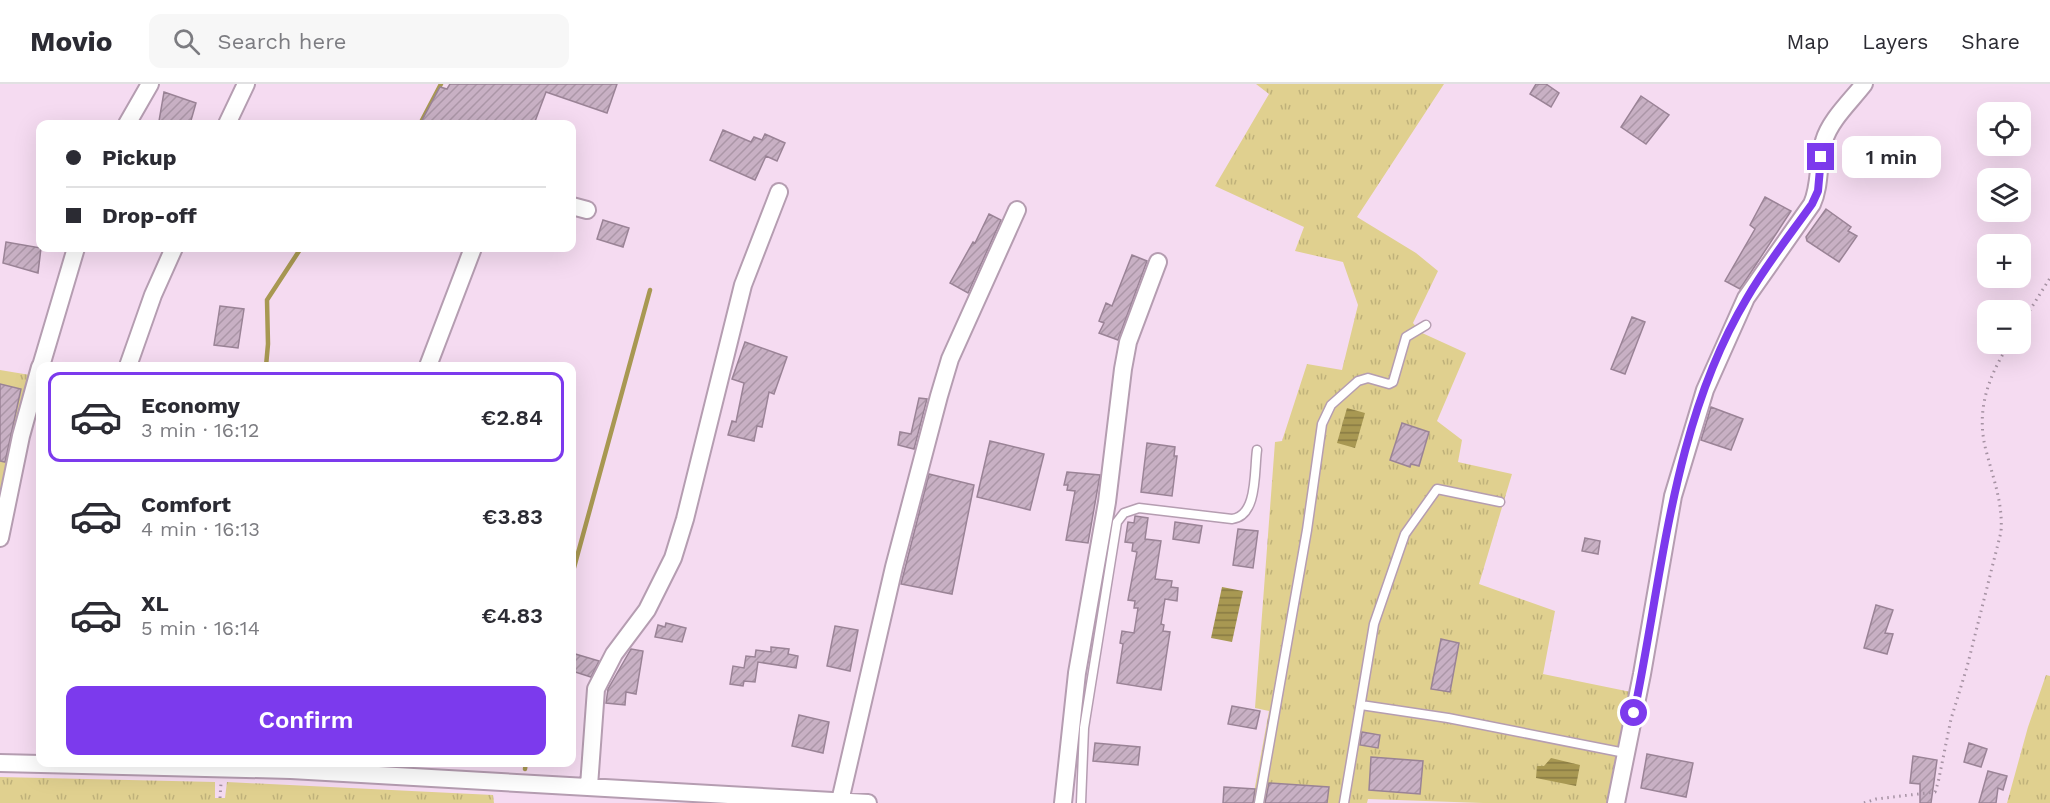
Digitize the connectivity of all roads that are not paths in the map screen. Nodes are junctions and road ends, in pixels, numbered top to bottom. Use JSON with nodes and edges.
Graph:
{"nodes":[{"id":1,"x":150,"y":84,"type":"edge"},
{"id":2,"x":246,"y":84,"type":"edge"},
{"id":3,"x":1864,"y":84,"type":"edge"},
{"id":4,"x":130,"y":120,"type":"edge"},
{"id":5,"x":229,"y":120,"type":"edge"},
{"id":6,"x":779,"y":192,"type":"dead end"},
{"id":7,"x":1017,"y":210,"type":"dead end"},
{"id":8,"x":75,"y":252,"type":"edge"},
{"id":9,"x":172,"y":252,"type":"edge"},
{"id":10,"x":471,"y":252,"type":"edge"},
{"id":11,"x":1158,"y":262,"type":"dead end"},
{"id":12,"x":1426,"y":325,"type":"dead end"},
{"id":13,"x":42,"y":362,"type":"edge"},
{"id":14,"x":129,"y":362,"type":"edge"},
{"id":15,"x":430,"y":362,"type":"edge"},
{"id":16,"x":36,"y":384,"type":"edge"},
{"id":17,"x":1257,"y":450,"type":"dead end"},
{"id":18,"x":1500,"y":502,"type":"dead end"},
{"id":19,"x":0,"y":538,"type":"edge"},
{"id":20,"x":1361,"y":705,"type":"junction"},
{"id":21,"x":1625,"y":753,"type":"junction"},
{"id":22,"x":0,"y":763,"type":"edge"},
{"id":23,"x":36,"y":763,"type":"edge"},
{"id":24,"x":307,"y":767,"type":"edge"},
{"id":25,"x":589,"y":786,"type":"junction"},
{"id":26,"x":840,"y":801,"type":"junction"},
{"id":27,"x":868,"y":803,"type":"edge"},
{"id":28,"x":1063,"y":803,"type":"edge"},
{"id":29,"x":1081,"y":803,"type":"edge"},
{"id":30,"x":1258,"y":803,"type":"edge"},
{"id":31,"x":1344,"y":803,"type":"edge"},
{"id":32,"x":1616,"y":803,"type":"edge"}],
"edges":[{"from":1,"to":4,"type":"street"},
{"from":2,"to":5,"type":"street"},
{"from":3,"to":21,"type":"street"},
{"from":6,"to":25,"type":"street"},
{"from":7,"to":26,"type":"street"},
{"from":8,"to":13,"type":"street"},
{"from":9,"to":14,"type":"street"},
{"from":10,"to":15,"type":"street"},
{"from":11,"to":28,"type":"street"},
{"from":12,"to":30,"type":"lane"},
{"from":16,"to":19,"type":"street"},
{"from":17,"to":29,"type":"lane"},
{"from":18,"to":20,"type":"lane"},
{"from":20,"to":21,"type":"lane"},
{"from":20,"to":31,"type":"lane"},
{"from":21,"to":32,"type":"street"},
{"from":22,"to":23,"type":"street"},
{"from":24,"to":25,"type":"street"},
{"from":25,"to":26,"type":"street"},
{"from":26,"to":27,"type":"street"}]}
